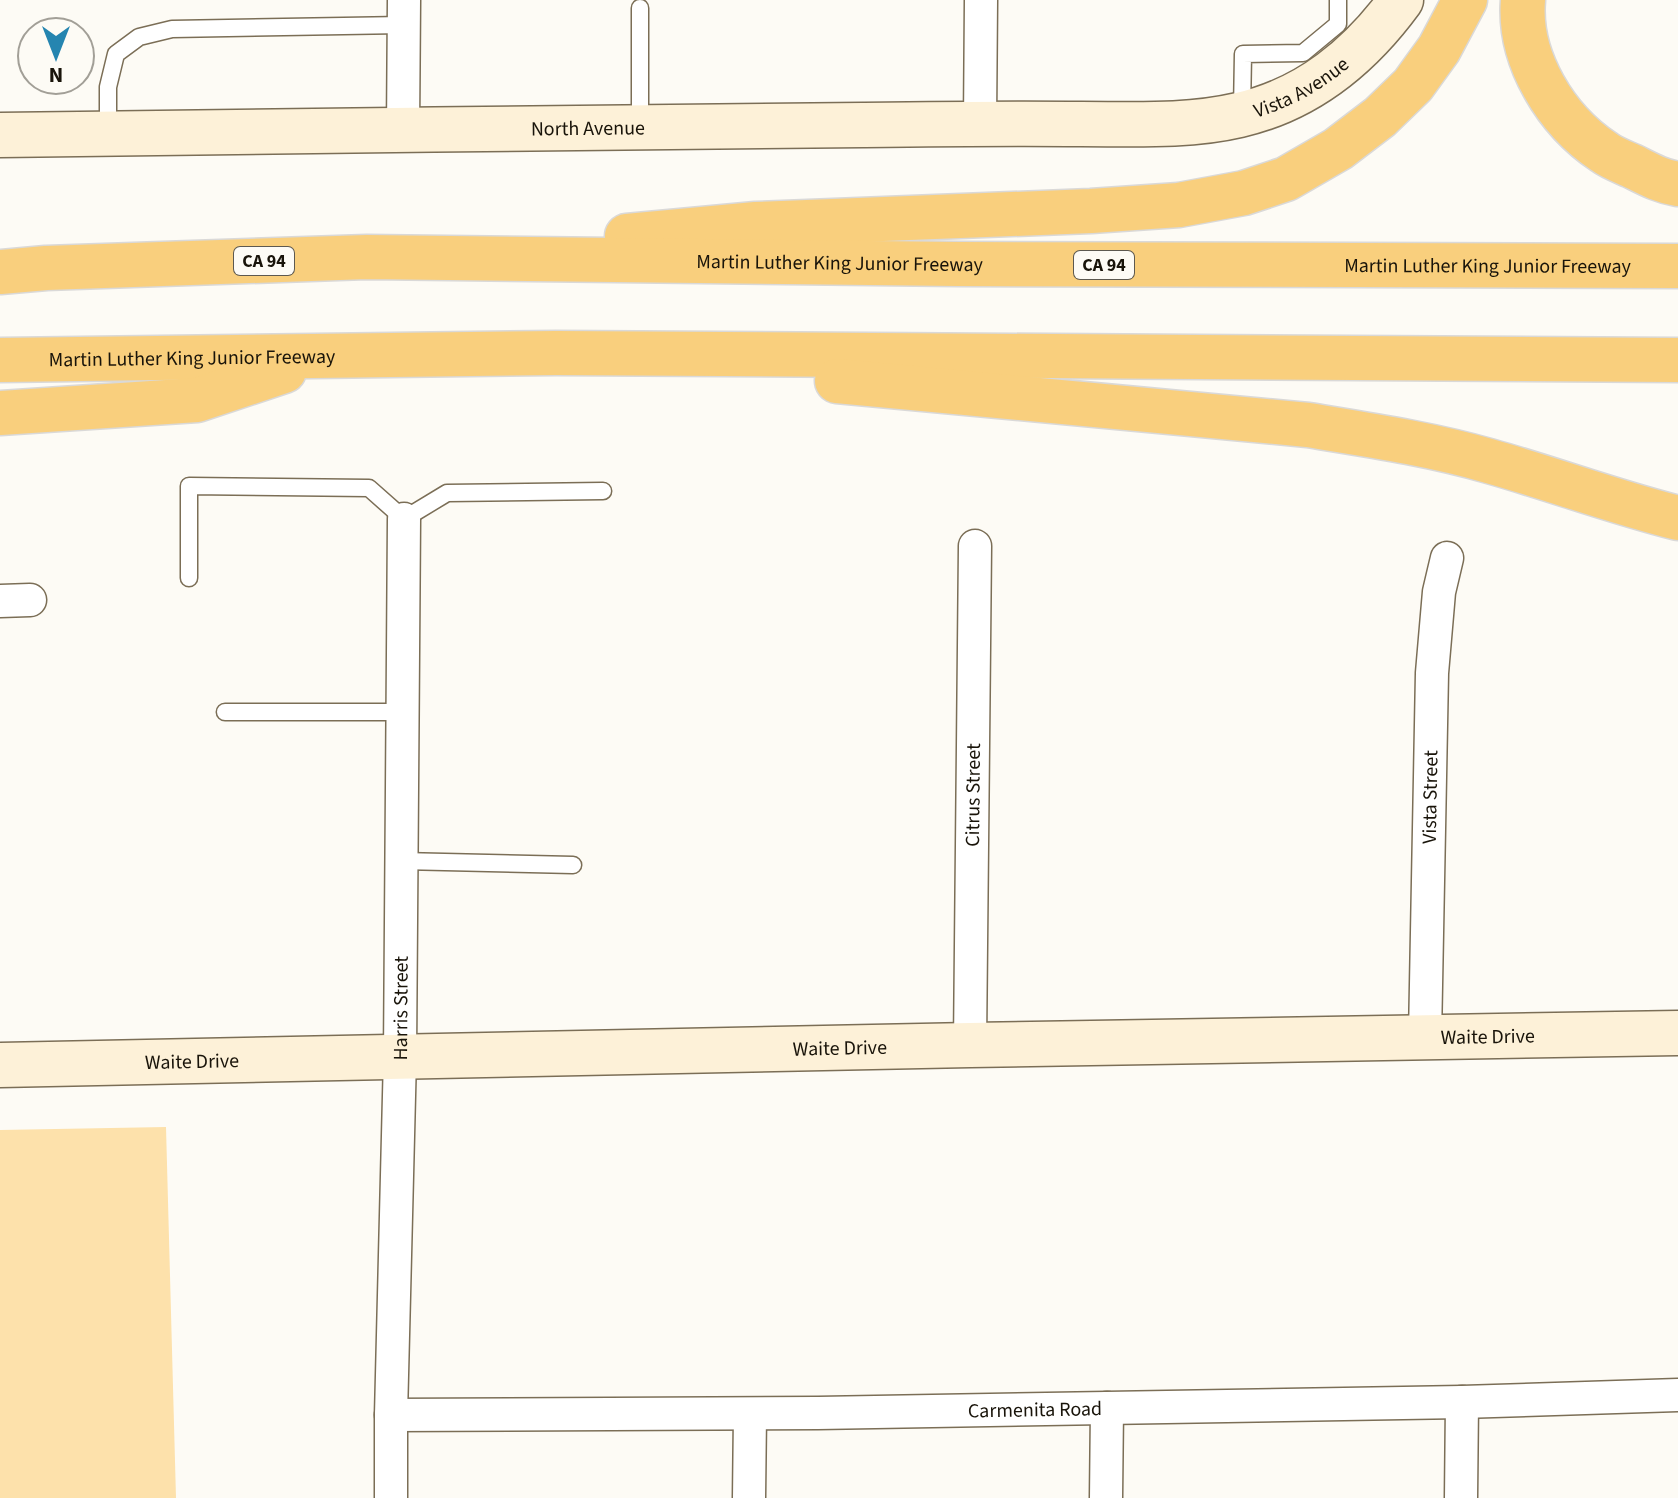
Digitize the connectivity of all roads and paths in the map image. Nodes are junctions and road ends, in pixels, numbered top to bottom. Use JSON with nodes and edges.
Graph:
{"nodes":[{"id":1,"x":981,"y":0,"type":"edge"},
{"id":2,"x":1338,"y":0,"type":"edge"},
{"id":3,"x":1400,"y":0,"type":"edge"},
{"id":4,"x":1465,"y":0,"type":"edge"},
{"id":5,"x":1523,"y":0,"type":"edge"},
{"id":6,"x":640,"y":8,"type":"dead end"},
{"id":7,"x":404,"y":12,"type":"edge"},
{"id":8,"x":1242,"y":115,"type":"junction"},
{"id":9,"x":980,"y":123,"type":"junction"},
{"id":10,"x":1174,"y":124,"type":"joint"},
{"id":11,"x":641,"y":127,"type":"junction"},
{"id":12,"x":403,"y":130,"type":"junction"},
{"id":13,"x":108,"y":133,"type":"junction"},
{"id":14,"x":0,"y":135,"type":"edge"},
{"id":15,"x":1678,"y":184,"type":"edge"},
{"id":16,"x":529,"y":259,"type":"junction"},
{"id":17,"x":1678,"y":266,"type":"edge"},
{"id":18,"x":0,"y":272,"type":"edge"},
{"id":19,"x":556,"y":353,"type":"junction"},
{"id":20,"x":324,"y":357,"type":"junction"},
{"id":21,"x":0,"y":360,"type":"edge"},
{"id":22,"x":1678,"y":360,"type":"edge"},
{"id":23,"x":0,"y":413,"type":"edge"},
{"id":24,"x":603,"y":491,"type":"dead end"},
{"id":25,"x":1678,"y":518,"type":"edge"},
{"id":26,"x":404,"y":519,"type":"junction"},
{"id":27,"x":975,"y":546,"type":"dead end"},
{"id":28,"x":1447,"y":558,"type":"dead end"},
{"id":29,"x":189,"y":578,"type":"dead end"},
{"id":30,"x":225,"y":712,"type":"dead end"},
{"id":31,"x":403,"y":712,"type":"junction"},
{"id":32,"x":401,"y":861,"type":"junction"},
{"id":33,"x":573,"y":865,"type":"dead end"},
{"id":34,"x":1678,"y":1033,"type":"edge"},
{"id":35,"x":1425,"y":1037,"type":"junction"},
{"id":36,"x":970,"y":1045,"type":"junction"},
{"id":37,"x":400,"y":1056,"type":"junction"},
{"id":38,"x":0,"y":1065,"type":"edge"},
{"id":39,"x":1678,"y":1395,"type":"edge"},
{"id":40,"x":1462,"y":1402,"type":"junction"},
{"id":41,"x":1107,"y":1408,"type":"junction"},
{"id":42,"x":750,"y":1414,"type":"junction"},
{"id":43,"x":391,"y":1415,"type":"junction"},
{"id":44,"x":391,"y":1498,"type":"edge"},
{"id":45,"x":749,"y":1498,"type":"edge"},
{"id":46,"x":1106,"y":1498,"type":"edge"},
{"id":47,"x":1461,"y":1498,"type":"edge"}],
"edges":[{"from":1,"to":9,"type":"street"},
{"from":2,"to":8,"type":"lane"},
{"from":3,"to":8,"type":"street","name":"Vista Avenue"},
{"from":4,"to":16,"type":"highway"},
{"from":5,"to":15,"type":"highway"},
{"from":6,"to":11,"type":"lane"},
{"from":7,"to":12,"type":"street"},
{"from":7,"to":13,"type":"lane"},
{"from":8,"to":10,"type":"street","name":"Vista Avenue"},
{"from":9,"to":10,"type":"street","name":"North Avenue"},
{"from":9,"to":11,"type":"street","name":"North Avenue"},
{"from":11,"to":12,"type":"street","name":"North Avenue"},
{"from":12,"to":13,"type":"street","name":"North Avenue"},
{"from":13,"to":14,"type":"street","name":"North Avenue"},
{"from":16,"to":17,"type":"highway","name":"Martin Luther King Junior Freeway","number":"CA 94"},
{"from":16,"to":18,"type":"highway","name":"Martin Luther King Junior Freeway","number":"CA 94"},
{"from":19,"to":20,"type":"highway","name":"Martin Luther King Junior Freeway"},
{"from":19,"to":22,"type":"highway","name":"Martin Luther King Junior Freeway"},
{"from":19,"to":25,"type":"highway"},
{"from":20,"to":21,"type":"highway","name":"Martin Luther King Junior Freeway"},
{"from":20,"to":23,"type":"highway"},
{"from":24,"to":26,"type":"lane"},
{"from":26,"to":29,"type":"lane"},
{"from":26,"to":31,"type":"street","name":"Harris Street"},
{"from":27,"to":36,"type":"street","name":"Citrus Street"},
{"from":28,"to":35,"type":"street","name":"Vista Street"},
{"from":30,"to":31,"type":"lane"},
{"from":31,"to":32,"type":"street","name":"Harris Street"},
{"from":32,"to":33,"type":"lane"},
{"from":32,"to":37,"type":"street","name":"Harris Street"},
{"from":34,"to":35,"type":"street","name":"Waite Drive"},
{"from":35,"to":36,"type":"street","name":"Waite Drive"},
{"from":36,"to":37,"type":"street","name":"Waite Drive"},
{"from":37,"to":38,"type":"street","name":"Waite Drive"},
{"from":37,"to":43,"type":"street","name":"Harris Street"},
{"from":39,"to":40,"type":"street","name":"Carmenita Road"},
{"from":40,"to":41,"type":"street","name":"Carmenita Road"},
{"from":40,"to":47,"type":"street"},
{"from":41,"to":42,"type":"street","name":"Carmenita Road"},
{"from":41,"to":46,"type":"street"},
{"from":42,"to":43,"type":"street","name":"Carmenita Road"},
{"from":42,"to":45,"type":"street"},
{"from":43,"to":44,"type":"street","name":"Harris Street"}]}
